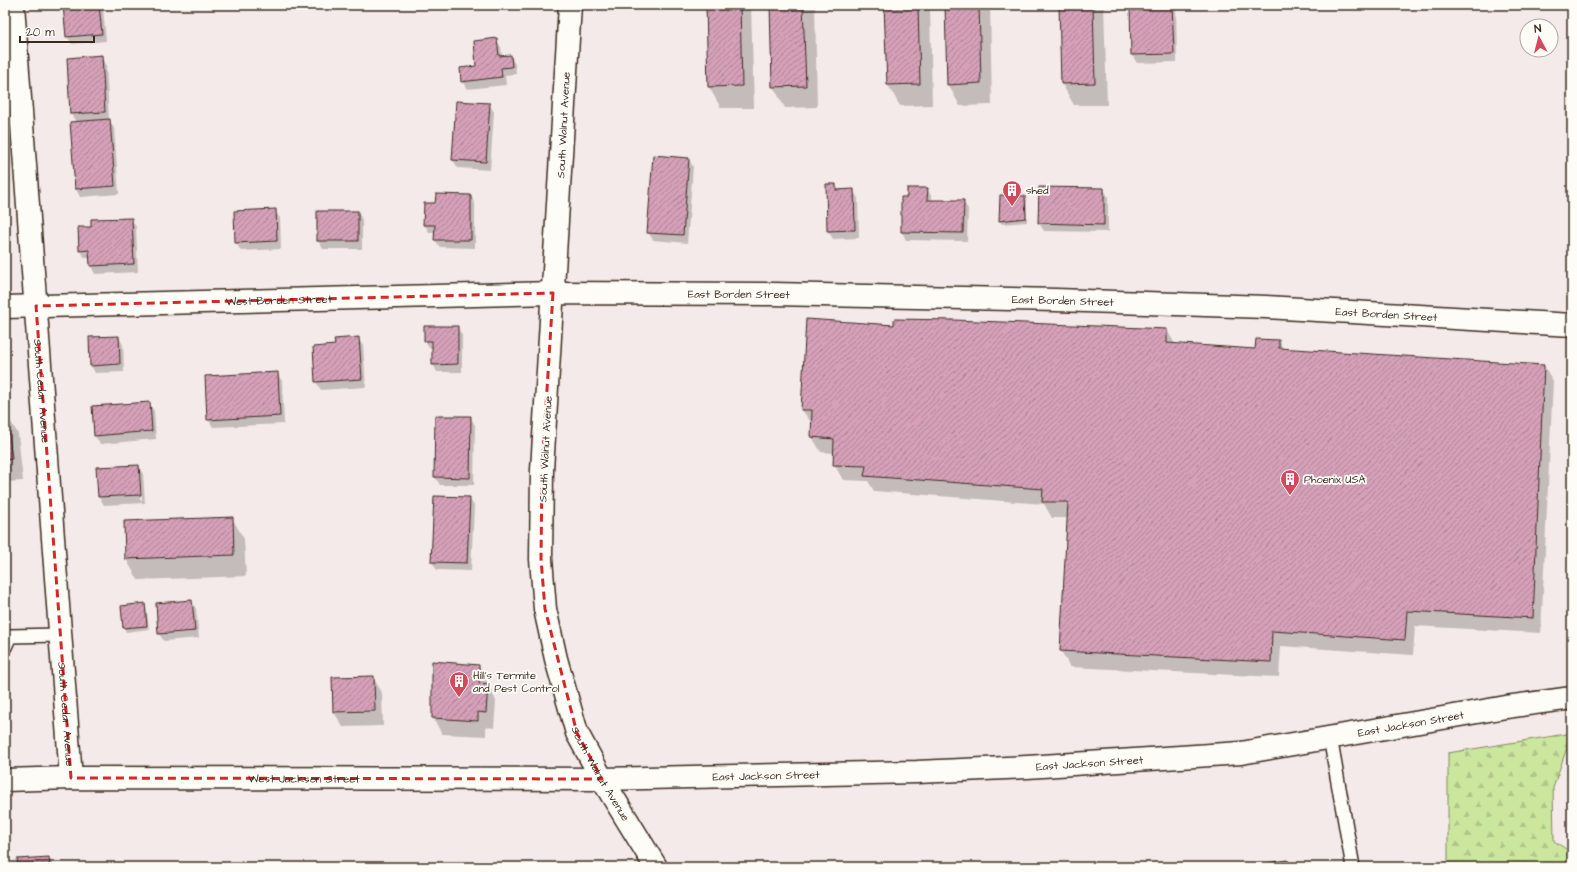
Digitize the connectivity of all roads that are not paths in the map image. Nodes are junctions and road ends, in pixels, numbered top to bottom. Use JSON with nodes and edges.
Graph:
{"nodes":[{"id":1,"x":13,"y":5,"type":"edge"},
{"id":2,"x":570,"y":5,"type":"edge"},
{"id":3,"x":553,"y":293,"type":"junction"},
{"id":4,"x":36,"y":306,"type":"junction"},
{"id":5,"x":5,"y":307,"type":"edge"},
{"id":6,"x":1572,"y":325,"type":"edge"},
{"id":7,"x":60,"y":635,"type":"junction"},
{"id":8,"x":5,"y":647,"type":"edge"},
{"id":9,"x":1572,"y":698,"type":"edge"},
{"id":10,"x":1330,"y":738,"type":"junction"},
{"id":11,"x":71,"y":778,"type":"junction"},
{"id":12,"x":602,"y":779,"type":"junction"},
{"id":13,"x":5,"y":780,"type":"edge"},
{"id":14,"x":656,"y":867,"type":"edge"},
{"id":15,"x":1353,"y":867,"type":"edge"}],
"edges":[{"from":1,"to":4,"type":"street","name":"South Cedar Avenue"},
{"from":2,"to":3,"type":"street","name":"South Walnut Avenue"},
{"from":3,"to":4,"type":"street","name":"West Borden Street"},
{"from":3,"to":6,"type":"street","name":"East Borden Street"},
{"from":3,"to":12,"type":"street","name":"South Walnut Avenue"},
{"from":4,"to":5,"type":"street","name":"West Borden Street"},
{"from":4,"to":7,"type":"street","name":"South Cedar Avenue"},
{"from":7,"to":8,"type":"lane"},
{"from":7,"to":11,"type":"street","name":"South Cedar Avenue"},
{"from":9,"to":10,"type":"street","name":"East Jackson Street"},
{"from":10,"to":12,"type":"street","name":"East Jackson Street"},
{"from":10,"to":15,"type":"lane"},
{"from":11,"to":12,"type":"street","name":"West Jackson Street"},
{"from":11,"to":13,"type":"street","name":"West Jackson Street"},
{"from":12,"to":14,"type":"street","name":"South Walnut Avenue"}]}
